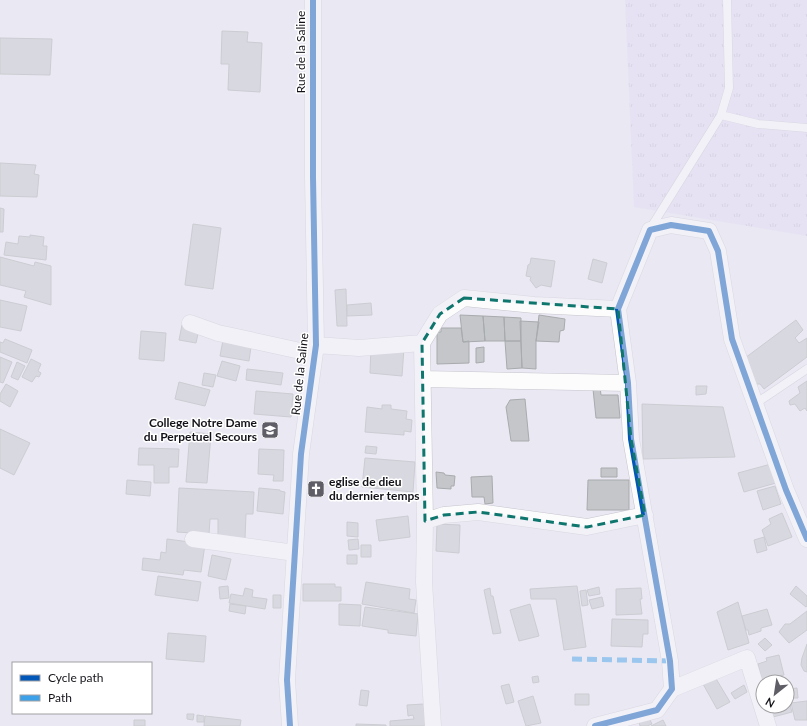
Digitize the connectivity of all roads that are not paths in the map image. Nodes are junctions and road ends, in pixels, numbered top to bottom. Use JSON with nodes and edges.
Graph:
{"nodes":[{"id":1,"x":313,"y":0,"type":"edge"},
{"id":2,"x":727,"y":0,"type":"edge"},
{"id":3,"x":721,"y":115,"type":"junction"},
{"id":4,"x":807,"y":128,"type":"edge"},
{"id":5,"x":650,"y":230,"type":"junction"},
{"id":6,"x":618,"y":309,"type":"junction"},
{"id":7,"x":190,"y":323,"type":"dead end"},
{"id":8,"x":422,"y":343,"type":"junction"},
{"id":9,"x":315,"y":349,"type":"junction"},
{"id":10,"x":807,"y":369,"type":"edge"},
{"id":11,"x":423,"y":379,"type":"junction"},
{"id":12,"x":628,"y":383,"type":"junction"},
{"id":13,"x":755,"y":404,"type":"junction"},
{"id":14,"x":645,"y":515,"type":"junction"},
{"id":15,"x":425,"y":521,"type":"junction"},
{"id":16,"x":193,"y":539,"type":"dead end"},
{"id":17,"x":807,"y":539,"type":"edge"},
{"id":18,"x":295,"y":553,"type":"junction"},
{"id":19,"x":672,"y":689,"type":"junction"},
{"id":20,"x":290,"y":726,"type":"edge"},
{"id":21,"x":433,"y":726,"type":"edge"},
{"id":22,"x":595,"y":726,"type":"edge"},
{"id":23,"x":768,"y":726,"type":"edge"}],
"edges":[{"from":1,"to":9,"type":"street","name":"Rue de la Saline"},
{"from":2,"to":3,"type":"lane"},
{"from":3,"to":4,"type":"lane"},
{"from":3,"to":5,"type":"lane"},
{"from":5,"to":6,"type":"street"},
{"from":5,"to":13,"type":"street"},
{"from":6,"to":8,"type":"street"},
{"from":6,"to":12,"type":"street"},
{"from":7,"to":9,"type":"street"},
{"from":8,"to":9,"type":"street"},
{"from":8,"to":11,"type":"street"},
{"from":9,"to":18,"type":"street","name":"Rue de la Saline"},
{"from":10,"to":13,"type":"lane"},
{"from":11,"to":12,"type":"street"},
{"from":11,"to":15,"type":"street"},
{"from":12,"to":14,"type":"street"},
{"from":13,"to":17,"type":"street"},
{"from":14,"to":15,"type":"street"},
{"from":14,"to":19,"type":"street"},
{"from":15,"to":21,"type":"street"},
{"from":16,"to":18,"type":"street"},
{"from":18,"to":20,"type":"street","name":"Rue de la Saline"},
{"from":19,"to":22,"type":"street"},
{"from":19,"to":23,"type":"street"}]}
